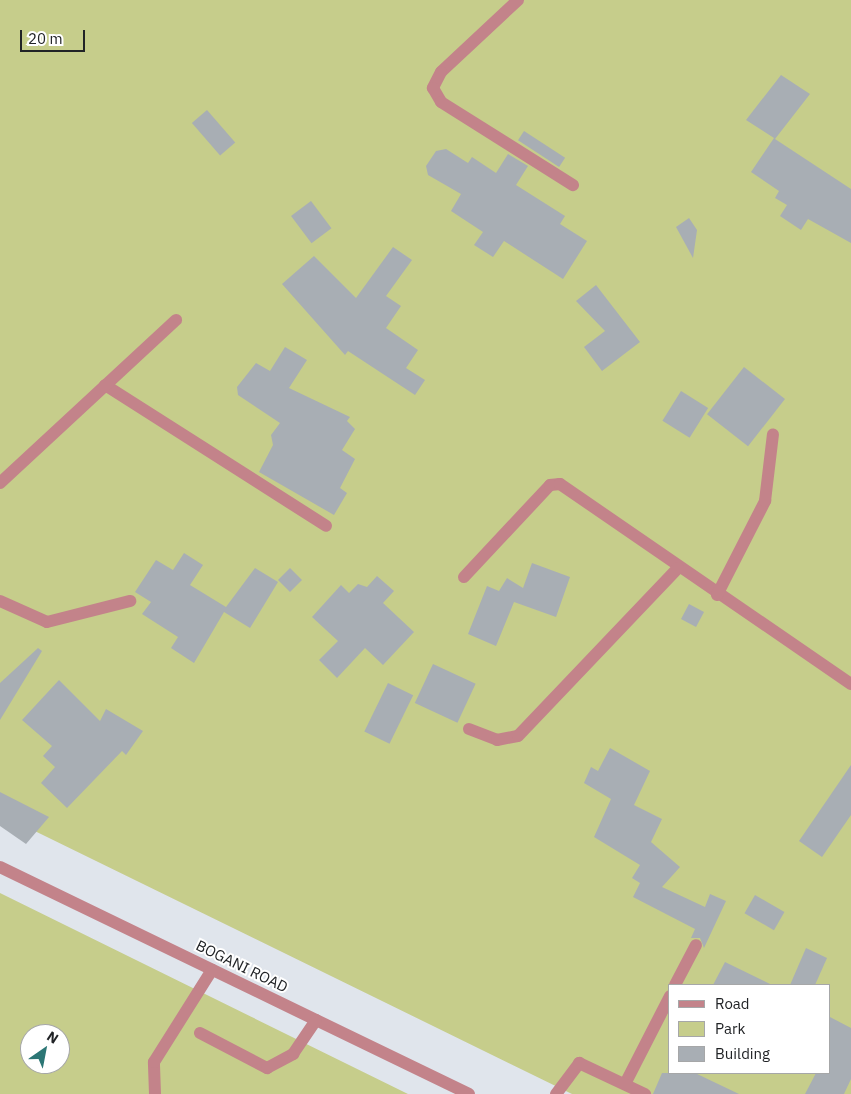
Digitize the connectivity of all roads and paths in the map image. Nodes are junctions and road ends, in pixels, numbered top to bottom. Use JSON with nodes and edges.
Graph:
{"nodes":[{"id":1,"x":518,"y":0,"type":"edge"},
{"id":2,"x":573,"y":185,"type":"dead end"},
{"id":3,"x":176,"y":320,"type":"dead end"},
{"id":4,"x":105,"y":385,"type":"junction"},
{"id":5,"x":773,"y":434,"type":"dead end"},
{"id":6,"x":0,"y":483,"type":"edge"},
{"id":7,"x":326,"y":526,"type":"dead end"},
{"id":8,"x":678,"y":568,"type":"junction"},
{"id":9,"x":464,"y":577,"type":"dead end"},
{"id":10,"x":716,"y":595,"type":"junction"},
{"id":11,"x":0,"y":601,"type":"edge"},
{"id":12,"x":130,"y":602,"type":"dead end"},
{"id":13,"x":851,"y":684,"type":"edge"},
{"id":14,"x":469,"y":728,"type":"dead end"},
{"id":15,"x":0,"y":867,"type":"edge"},
{"id":16,"x":696,"y":945,"type":"dead end"},
{"id":17,"x":212,"y":970,"type":"junction"},
{"id":18,"x":676,"y":984,"type":"edge"},
{"id":19,"x":668,"y":1000,"type":"edge"},
{"id":20,"x":316,"y":1020,"type":"junction"},
{"id":21,"x":200,"y":1033,"type":"dead end"},
{"id":22,"x":626,"y":1084,"type":"junction"},
{"id":23,"x":155,"y":1094,"type":"edge"},
{"id":24,"x":469,"y":1094,"type":"edge"},
{"id":25,"x":556,"y":1094,"type":"edge"},
{"id":26,"x":645,"y":1094,"type":"edge"}],
"edges":[{"from":1,"to":2,"type":"street"},
{"from":3,"to":4,"type":"street"},
{"from":4,"to":6,"type":"street"},
{"from":4,"to":7,"type":"street"},
{"from":5,"to":10,"type":"street"},
{"from":8,"to":9,"type":"street"},
{"from":8,"to":10,"type":"street"},
{"from":8,"to":14,"type":"street"},
{"from":10,"to":13,"type":"street"},
{"from":11,"to":12,"type":"street"},
{"from":15,"to":17,"type":"street","name":"BOGANI ROAD"},
{"from":16,"to":18,"type":"street"},
{"from":17,"to":20,"type":"street","name":"BOGANI ROAD"},
{"from":17,"to":23,"type":"street"},
{"from":19,"to":22,"type":"street"},
{"from":20,"to":21,"type":"street"},
{"from":20,"to":24,"type":"street","name":"BOGANI ROAD"},
{"from":22,"to":25,"type":"street"},
{"from":22,"to":26,"type":"street"}]}
